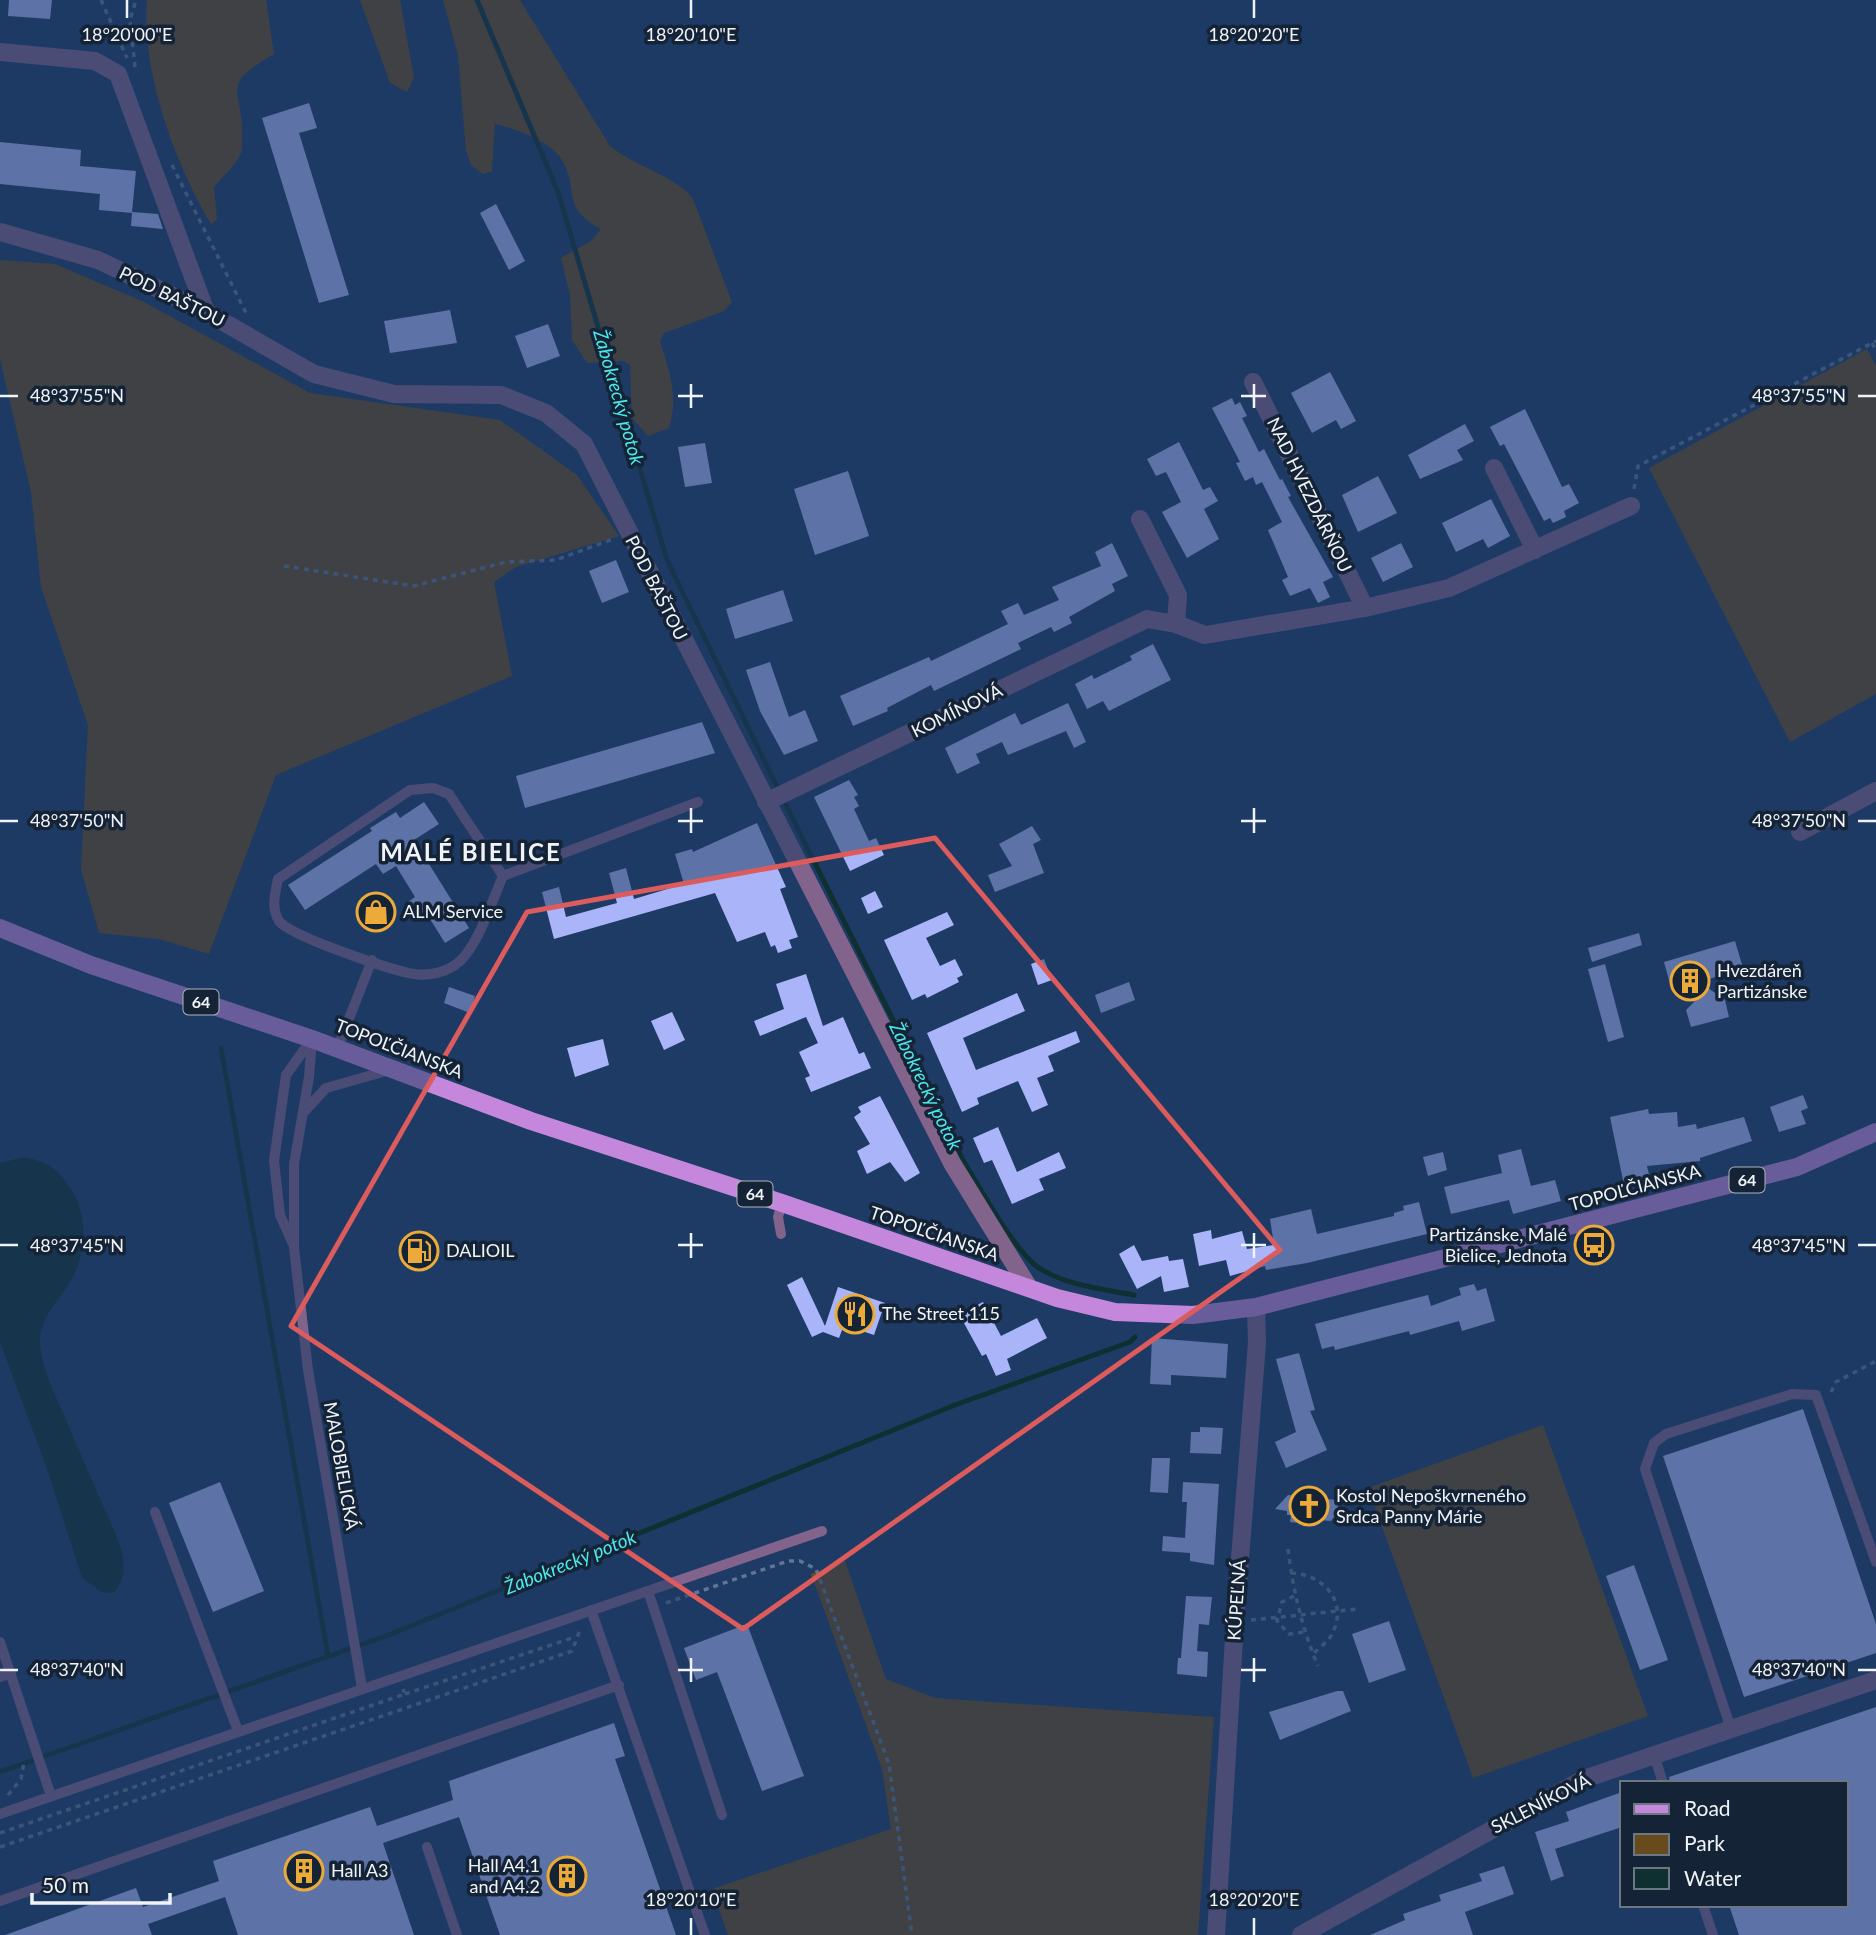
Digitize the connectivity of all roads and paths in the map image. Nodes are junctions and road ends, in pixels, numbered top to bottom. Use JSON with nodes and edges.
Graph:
{"nodes":[{"id":1,"x":101,"y":0,"type":"edge"},
{"id":2,"x":136,"y":0,"type":"edge"},
{"id":3,"x":0,"y":52,"type":"edge"},
{"id":4,"x":172,"y":164,"type":"dead end"},
{"id":5,"x":0,"y":232,"type":"edge"},
{"id":6,"x":206,"y":312,"type":"junction"},
{"id":7,"x":261,"y":342,"type":"junction"},
{"id":8,"x":1874,"y":342,"type":"edge"},
{"id":9,"x":1876,"y":352,"type":"edge"},
{"id":10,"x":1253,"y":382,"type":"dead end"},
{"id":11,"x":1494,"y":468,"type":"dead end"},
{"id":12,"x":1631,"y":506,"type":"joint"},
{"id":13,"x":1140,"y":519,"type":"dead end"},
{"id":14,"x":628,"y":533,"type":"junction"},
{"id":15,"x":1535,"y":550,"type":"junction"},
{"id":16,"x":284,"y":566,"type":"dead end"},
{"id":17,"x":1364,"y":608,"type":"junction"},
{"id":18,"x":1176,"y":624,"type":"junction"},
{"id":19,"x":1876,"y":791,"type":"edge"},
{"id":20,"x":698,"y":802,"type":"dead end"},
{"id":21,"x":766,"y":803,"type":"junction"},
{"id":22,"x":1800,"y":832,"type":"dead end"},
{"id":23,"x":503,"y":876,"type":"junction"},
{"id":24,"x":0,"y":928,"type":"edge"},
{"id":25,"x":372,"y":960,"type":"junction"},
{"id":26,"x":312,"y":1039,"type":"junction"},
{"id":27,"x":337,"y":1049,"type":"junction"},
{"id":28,"x":391,"y":1069,"type":"junction"},
{"id":29,"x":303,"y":1114,"type":"junction"},
{"id":30,"x":1876,"y":1132,"type":"edge"},
{"id":31,"x":782,"y":1202,"type":"junction"},
{"id":32,"x":781,"y":1234,"type":"dead end"},
{"id":33,"x":294,"y":1248,"type":"junction"},
{"id":34,"x":1029,"y":1289,"type":"junction"},
{"id":35,"x":1256,"y":1307,"type":"junction"},
{"id":36,"x":1876,"y":1362,"type":"edge"},
{"id":37,"x":1821,"y":1410,"type":"junction"},
{"id":38,"x":155,"y":1512,"type":"dead end"},
{"id":39,"x":822,"y":1531,"type":"dead end"},
{"id":40,"x":1288,"y":1549,"type":"dead end"},
{"id":41,"x":1876,"y":1562,"type":"edge"},
{"id":42,"x":1291,"y":1573,"type":"junction"},
{"id":43,"x":648,"y":1591,"type":"junction"},
{"id":44,"x":1294,"y":1596,"type":"junction"},
{"id":45,"x":654,"y":1607,"type":"junction"},
{"id":46,"x":1358,"y":1609,"type":"dead end"},
{"id":47,"x":591,"y":1610,"type":"junction"},
{"id":48,"x":1337,"y":1611,"type":"junction"},
{"id":49,"x":1303,"y":1614,"type":"junction"},
{"id":50,"x":1277,"y":1617,"type":"junction"},
{"id":51,"x":1235,"y":1622,"type":"junction"},
{"id":52,"x":1304,"y":1632,"type":"junction"},
{"id":53,"x":0,"y":1642,"type":"edge"},
{"id":54,"x":1313,"y":1654,"type":"junction"},
{"id":55,"x":1318,"y":1666,"type":"dead end"},
{"id":56,"x":5,"y":1675,"type":"edge"},
{"id":57,"x":1876,"y":1679,"type":"edge"},
{"id":58,"x":618,"y":1685,"type":"junction"},
{"id":59,"x":403,"y":1687,"type":"dead end"},
{"id":60,"x":362,"y":1688,"type":"junction"},
{"id":61,"x":405,"y":1694,"type":"junction"},
{"id":62,"x":1731,"y":1729,"type":"junction"},
{"id":63,"x":238,"y":1731,"type":"junction"},
{"id":64,"x":23,"y":1755,"type":"dead end"},
{"id":65,"x":1654,"y":1755,"type":"junction"},
{"id":66,"x":1662,"y":1781,"type":"edge"},
{"id":67,"x":8,"y":1796,"type":"dead end"},
{"id":68,"x":51,"y":1796,"type":"junction"},
{"id":69,"x":0,"y":1814,"type":"edge"},
{"id":70,"x":722,"y":1815,"type":"dead end"},
{"id":71,"x":0,"y":1833,"type":"edge"},
{"id":72,"x":0,"y":1847,"type":"edge"},
{"id":73,"x":427,"y":1847,"type":"dead end"},
{"id":74,"x":0,"y":1901,"type":"edge"},
{"id":75,"x":1704,"y":1907,"type":"edge"},
{"id":76,"x":457,"y":1935,"type":"edge"},
{"id":77,"x":705,"y":1935,"type":"edge"},
{"id":78,"x":912,"y":1935,"type":"edge"},
{"id":79,"x":1216,"y":1935,"type":"edge"},
{"id":80,"x":1301,"y":1935,"type":"edge"},
{"id":81,"x":1713,"y":1935,"type":"edge"}],
"edges":[{"from":1,"to":2,"type":"path"},
{"from":3,"to":6,"type":"street"},
{"from":4,"to":7,"type":"path"},
{"from":5,"to":6,"type":"street","name":"POD BAŠTOU"},
{"from":6,"to":7,"type":"street","name":"POD BAŠTOU"},
{"from":7,"to":14,"type":"street","name":"POD BAŠTOU"},
{"from":8,"to":9,"type":"path"},
{"from":8,"to":12,"type":"path"},
{"from":10,"to":17,"type":"street","name":"NAD HVEZDÁRŇOU"},
{"from":11,"to":15,"type":"street"},
{"from":12,"to":15,"type":"street"},
{"from":13,"to":18,"type":"street"},
{"from":14,"to":16,"type":"path"},
{"from":14,"to":21,"type":"street","name":"POD BAŠTOU"},
{"from":15,"to":17,"type":"street"},
{"from":17,"to":18,"type":"street"},
{"from":18,"to":21,"type":"street","name":"KOMÍNOVÁ"},
{"from":19,"to":22,"type":"street"},
{"from":20,"to":23,"type":"lane"},
{"from":21,"to":34,"type":"street","name":"POD BAŠTOU"},
{"from":23,"to":25,"type":"lane"},
{"from":23,"to":25,"type":"lane"},
{"from":24,"to":26,"type":"main road","name":"TOPOĽČIANSKA","number":"64"},
{"from":25,"to":27,"type":"lane"},
{"from":26,"to":27,"type":"main road","name":"TOPOĽČIANSKA","number":"64"},
{"from":26,"to":29,"type":"lane","name":"MALOBIELICKÁ"},
{"from":26,"to":33,"type":"lane","name":"MALOBIELICKÁ"},
{"from":27,"to":28,"type":"main road","name":"TOPOĽČIANSKA","number":"64"},
{"from":28,"to":29,"type":"lane"},
{"from":28,"to":31,"type":"main road","name":"TOPOĽČIANSKA","number":"64"},
{"from":29,"to":33,"type":"lane","name":"MALOBIELICKÁ"},
{"from":30,"to":35,"type":"main road","name":"TOPOĽČIANSKA","number":"64"},
{"from":31,"to":32,"type":"lane"},
{"from":31,"to":34,"type":"main road","name":"TOPOĽČIANSKA","number":"64"},
{"from":33,"to":60,"type":"lane","name":"MALOBIELICKÁ"},
{"from":34,"to":35,"type":"main road","name":"TOPOĽČIANSKA","number":"64"},
{"from":35,"to":51,"type":"street","name":"KÚPEĽNÁ"},
{"from":36,"to":37,"type":"path"},
{"from":37,"to":41,"type":"lane"},
{"from":37,"to":62,"type":"lane"},
{"from":38,"to":63,"type":"lane"},
{"from":39,"to":43,"type":"lane"},
{"from":40,"to":42,"type":"path"},
{"from":42,"to":44,"type":"path"},
{"from":42,"to":48,"type":"path"},
{"from":43,"to":45,"type":"lane"},
{"from":43,"to":47,"type":"lane"},
{"from":44,"to":49,"type":"path"},
{"from":44,"to":50,"type":"path"},
{"from":45,"to":70,"type":"lane"},
{"from":45,"to":78,"type":"path"},
{"from":46,"to":48,"type":"path"},
{"from":47,"to":58,"type":"lane"},
{"from":47,"to":60,"type":"lane"},
{"from":48,"to":49,"type":"path"},
{"from":48,"to":54,"type":"path"},
{"from":49,"to":50,"type":"path"},
{"from":49,"to":52,"type":"path"},
{"from":50,"to":51,"type":"path"},
{"from":50,"to":52,"type":"path"},
{"from":51,"to":79,"type":"street","name":"KÚPEĽNÁ"},
{"from":52,"to":54,"type":"path"},
{"from":53,"to":56,"type":"lane"},
{"from":54,"to":55,"type":"path"},
{"from":56,"to":68,"type":"lane"},
{"from":57,"to":62,"type":"street","name":"SKLENÍKOVÁ"},
{"from":58,"to":74,"type":"lane"},
{"from":58,"to":77,"type":"lane"},
{"from":59,"to":61,"type":"path"},
{"from":60,"to":63,"type":"lane"},
{"from":61,"to":71,"type":"path"},
{"from":61,"to":72,"type":"path"},
{"from":62,"to":65,"type":"street","name":"SKLENÍKOVÁ"},
{"from":63,"to":68,"type":"lane"},
{"from":64,"to":67,"type":"path"},
{"from":65,"to":66,"type":"lane"},
{"from":65,"to":80,"type":"street","name":"SKLENÍKOVÁ"},
{"from":68,"to":69,"type":"lane"},
{"from":73,"to":76,"type":"lane"},
{"from":75,"to":81,"type":"lane"}]}
